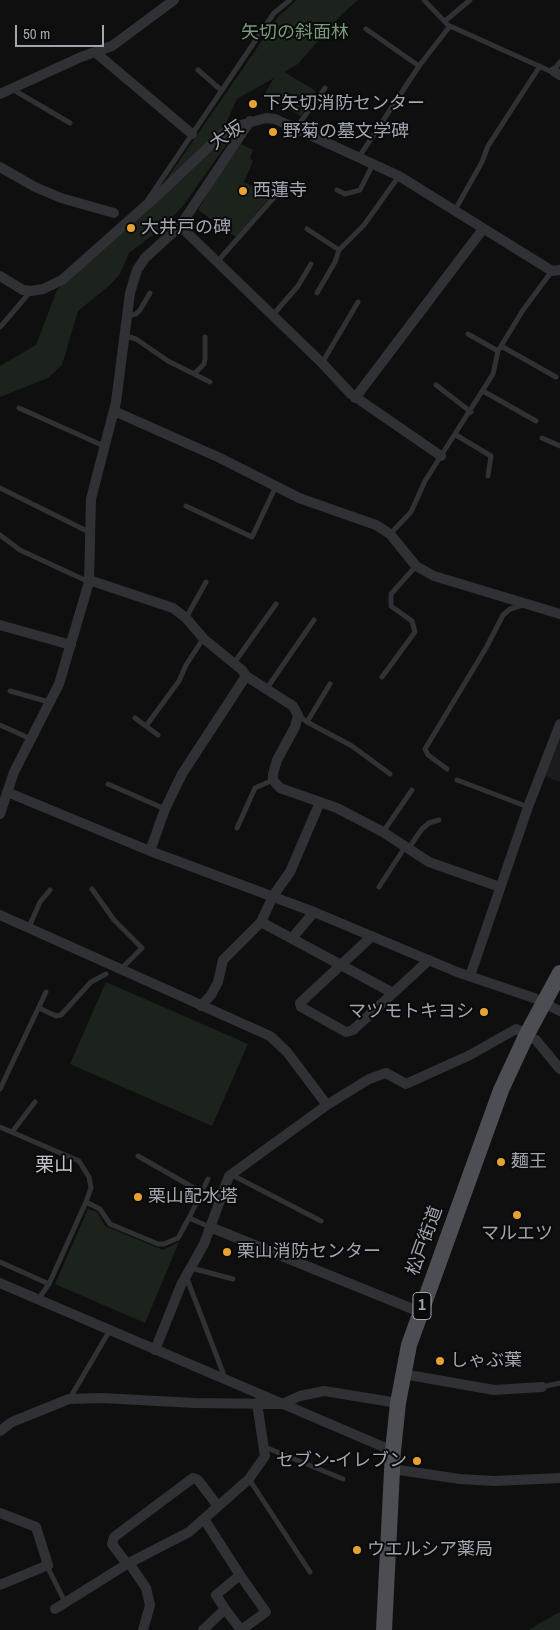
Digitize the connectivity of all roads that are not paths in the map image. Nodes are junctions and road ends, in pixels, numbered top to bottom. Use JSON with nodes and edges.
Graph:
{"nodes":[{"id":1,"x":174,"y":0,"type":"edge"},
{"id":2,"x":290,"y":0,"type":"edge"},
{"id":3,"x":424,"y":0,"type":"edge"},
{"id":4,"x":470,"y":0,"type":"edge"},
{"id":5,"x":447,"y":24,"type":"junction"},
{"id":6,"x":366,"y":29,"type":"dead end"},
{"id":7,"x":96,"y":52,"type":"junction"},
{"id":8,"x":560,"y":62,"type":"edge"},
{"id":9,"x":419,"y":66,"type":"junction"},
{"id":10,"x":540,"y":66,"type":"junction"},
{"id":11,"x":198,"y":70,"type":"dead end"},
{"id":12,"x":557,"y":73,"type":"edge"},
{"id":13,"x":10,"y":88,"type":"junction"},
{"id":14,"x":325,"y":88,"type":"dead end"},
{"id":15,"x":221,"y":90,"type":"junction"},
{"id":16,"x":0,"y":94,"type":"edge"},
{"id":17,"x":250,"y":121,"type":"junction"},
{"id":18,"x":70,"y":123,"type":"dead end"},
{"id":19,"x":295,"y":129,"type":"junction"},
{"id":20,"x":192,"y":134,"type":"junction"},
{"id":21,"x":359,"y":157,"type":"junction"},
{"id":22,"x":374,"y":164,"type":"junction"},
{"id":23,"x":0,"y":166,"type":"edge"},
{"id":24,"x":399,"y":176,"type":"junction"},
{"id":25,"x":286,"y":185,"type":"dead end"},
{"id":26,"x":337,"y":190,"type":"dead end"},
{"id":27,"x":141,"y":210,"type":"junction"},
{"id":28,"x":455,"y":210,"type":"junction"},
{"id":29,"x":114,"y":213,"type":"dead end"},
{"id":30,"x":180,"y":226,"type":"junction"},
{"id":31,"x":306,"y":229,"type":"dead end"},
{"id":32,"x":483,"y":229,"type":"junction"},
{"id":33,"x":339,"y":250,"type":"junction"},
{"id":34,"x":217,"y":262,"type":"junction"},
{"id":35,"x":311,"y":264,"type":"dead end"},
{"id":36,"x":556,"y":271,"type":"edge"},
{"id":37,"x":0,"y":276,"type":"edge"},
{"id":38,"x":31,"y":291,"type":"junction"},
{"id":39,"x":150,"y":293,"type":"dead end"},
{"id":40,"x":317,"y":293,"type":"dead end"},
{"id":41,"x":358,"y":302,"type":"dead end"},
{"id":42,"x":272,"y":316,"type":"junction"},
{"id":43,"x":127,"y":317,"type":"junction"},
{"id":44,"x":0,"y":326,"type":"edge"},
{"id":45,"x":468,"y":334,"type":"dead end"},
{"id":46,"x":126,"y":336,"type":"junction"},
{"id":47,"x":205,"y":337,"type":"dead end"},
{"id":48,"x":499,"y":348,"type":"junction"},
{"id":49,"x":322,"y":363,"type":"junction"},
{"id":50,"x":194,"y":374,"type":"junction"},
{"id":51,"x":556,"y":377,"type":"dead end"},
{"id":52,"x":210,"y":382,"type":"dead end"},
{"id":53,"x":436,"y":385,"type":"dead end"},
{"id":54,"x":484,"y":391,"type":"junction"},
{"id":55,"x":355,"y":398,"type":"junction"},
{"id":56,"x":19,"y":408,"type":"dead end"},
{"id":57,"x":114,"y":411,"type":"junction"},
{"id":58,"x":471,"y":412,"type":"junction"},
{"id":59,"x":536,"y":421,"type":"dead end"},
{"id":60,"x":456,"y":435,"type":"junction"},
{"id":61,"x":542,"y":438,"type":"dead end"},
{"id":62,"x":104,"y":446,"type":"junction"},
{"id":63,"x":560,"y":446,"type":"edge"},
{"id":64,"x":441,"y":456,"type":"junction"},
{"id":65,"x":488,"y":476,"type":"dead end"},
{"id":66,"x":276,"y":486,"type":"junction"},
{"id":67,"x":0,"y":488,"type":"edge"},
{"id":68,"x":186,"y":506,"type":"dead end"},
{"id":69,"x":89,"y":532,"type":"junction"},
{"id":70,"x":390,"y":534,"type":"junction"},
{"id":71,"x":0,"y":535,"type":"edge"},
{"id":72,"x":416,"y":566,"type":"junction"},
{"id":73,"x":89,"y":581,"type":"junction"},
{"id":74,"x":206,"y":582,"type":"dead end"},
{"id":75,"x":526,"y":603,"type":"junction"},
{"id":76,"x":276,"y":604,"type":"dead end"},
{"id":77,"x":560,"y":614,"type":"edge"},
{"id":78,"x":186,"y":618,"type":"junction"},
{"id":79,"x":314,"y":620,"type":"dead end"},
{"id":80,"x":0,"y":625,"type":"edge"},
{"id":81,"x":204,"y":639,"type":"junction"},
{"id":82,"x":70,"y":645,"type":"junction"},
{"id":83,"x":234,"y":663,"type":"junction"},
{"id":84,"x":246,"y":676,"type":"junction"},
{"id":85,"x":382,"y":677,"type":"dead end"},
{"id":86,"x":330,"y":684,"type":"dead end"},
{"id":87,"x":267,"y":688,"type":"junction"},
{"id":88,"x":10,"y":691,"type":"dead end"},
{"id":89,"x":49,"y":702,"type":"junction"},
{"id":90,"x":298,"y":715,"type":"junction"},
{"id":91,"x":135,"y":718,"type":"dead end"},
{"id":92,"x":307,"y":722,"type":"junction"},
{"id":93,"x":560,"y":724,"type":"edge"},
{"id":94,"x":0,"y":725,"type":"edge"},
{"id":95,"x":146,"y":726,"type":"junction"},
{"id":96,"x":158,"y":735,"type":"dead end"},
{"id":97,"x":31,"y":739,"type":"junction"},
{"id":98,"x":447,"y":769,"type":"dead end"},
{"id":99,"x":390,"y":774,"type":"dead end"},
{"id":100,"x":273,"y":780,"type":"junction"},
{"id":101,"x":457,"y":780,"type":"dead end"},
{"id":102,"x":108,"y":784,"type":"dead end"},
{"id":103,"x":412,"y":790,"type":"dead end"},
{"id":104,"x":7,"y":792,"type":"junction"},
{"id":105,"x":320,"y":802,"type":"junction"},
{"id":106,"x":528,"y":807,"type":"junction"},
{"id":107,"x":165,"y":809,"type":"junction"},
{"id":108,"x":0,"y":814,"type":"edge"},
{"id":109,"x":439,"y":820,"type":"dead end"},
{"id":110,"x":237,"y":828,"type":"dead end"},
{"id":111,"x":383,"y":832,"type":"junction"},
{"id":112,"x":406,"y":848,"type":"junction"},
{"id":113,"x":150,"y":851,"type":"junction"},
{"id":114,"x":379,"y":887,"type":"dead end"},
{"id":115,"x":500,"y":887,"type":"junction"},
{"id":116,"x":92,"y":889,"type":"dead end"},
{"id":117,"x":50,"y":890,"type":"dead end"},
{"id":118,"x":273,"y":896,"type":"junction"},
{"id":119,"x":314,"y":912,"type":"junction"},
{"id":120,"x":0,"y":915,"type":"edge"},
{"id":121,"x":261,"y":922,"type":"junction"},
{"id":122,"x":29,"y":928,"type":"junction"},
{"id":123,"x":372,"y":936,"type":"junction"},
{"id":124,"x":293,"y":937,"type":"junction"},
{"id":125,"x":429,"y":960,"type":"junction"},
{"id":126,"x":343,"y":964,"type":"junction"},
{"id":127,"x":120,"y":970,"type":"junction"},
{"id":128,"x":560,"y":973,"type":"edge"},
{"id":129,"x":106,"y":974,"type":"dead end"},
{"id":130,"x":470,"y":976,"type":"junction"},
{"id":131,"x":46,"y":992,"type":"dead end"},
{"id":132,"x":393,"y":993,"type":"junction"},
{"id":133,"x":544,"y":1002,"type":"junction"},
{"id":134,"x":201,"y":1006,"type":"junction"},
{"id":135,"x":39,"y":1008,"type":"junction"},
{"id":136,"x":560,"y":1011,"type":"edge"},
{"id":137,"x":527,"y":1034,"type":"junction"},
{"id":138,"x":559,"y":1064,"type":"edge"},
{"id":139,"x":0,"y":1089,"type":"edge"},
{"id":140,"x":35,"y":1102,"type":"dead end"},
{"id":141,"x":327,"y":1106,"type":"junction"},
{"id":142,"x":0,"y":1127,"type":"edge"},
{"id":143,"x":12,"y":1132,"type":"junction"},
{"id":144,"x":138,"y":1156,"type":"dead end"},
{"id":145,"x":232,"y":1174,"type":"junction"},
{"id":146,"x":208,"y":1179,"type":"dead end"},
{"id":147,"x":201,"y":1192,"type":"junction"},
{"id":148,"x":86,"y":1202,"type":"junction"},
{"id":149,"x":189,"y":1218,"type":"junction"},
{"id":150,"x":321,"y":1221,"type":"dead end"},
{"id":151,"x":210,"y":1227,"type":"junction"},
{"id":152,"x":0,"y":1262,"type":"edge"},
{"id":153,"x":188,"y":1272,"type":"junction"},
{"id":154,"x":233,"y":1279,"type":"dead end"},
{"id":155,"x":0,"y":1283,"type":"edge"},
{"id":156,"x":49,"y":1284,"type":"junction"},
{"id":157,"x":38,"y":1298,"type":"junction"},
{"id":158,"x":420,"y":1312,"type":"junction"},
{"id":159,"x":110,"y":1329,"type":"junction"},
{"id":160,"x":155,"y":1350,"type":"junction"},
{"id":161,"x":403,"y":1374,"type":"junction"},
{"id":162,"x":226,"y":1380,"type":"junction"},
{"id":163,"x":560,"y":1384,"type":"edge"},
{"id":164,"x":542,"y":1387,"type":"joint"},
{"id":165,"x":69,"y":1399,"type":"junction"},
{"id":166,"x":257,"y":1403,"type":"junction"},
{"id":167,"x":398,"y":1403,"type":"junction"},
{"id":168,"x":282,"y":1404,"type":"junction"},
{"id":169,"x":0,"y":1432,"type":"edge"},
{"id":170,"x":265,"y":1447,"type":"junction"},
{"id":171,"x":393,"y":1451,"type":"junction"},
{"id":172,"x":392,"y":1469,"type":"junction"},
{"id":173,"x":560,"y":1478,"type":"edge"},
{"id":174,"x":249,"y":1479,"type":"junction"},
{"id":175,"x":343,"y":1479,"type":"dead end"},
{"id":176,"x":217,"y":1505,"type":"junction"},
{"id":177,"x":0,"y":1513,"type":"edge"},
{"id":178,"x":204,"y":1518,"type":"junction"},
{"id":179,"x":128,"y":1563,"type":"junction"},
{"id":180,"x":47,"y":1566,"type":"junction"},
{"id":181,"x":310,"y":1572,"type":"dead end"},
{"id":182,"x":240,"y":1575,"type":"junction"},
{"id":183,"x":0,"y":1584,"type":"edge"},
{"id":184,"x":65,"y":1602,"type":"junction"},
{"id":185,"x":54,"y":1609,"type":"dead end"},
{"id":186,"x":226,"y":1609,"type":"junction"},
{"id":187,"x":143,"y":1630,"type":"edge"},
{"id":188,"x":203,"y":1630,"type":"edge"},
{"id":189,"x":241,"y":1630,"type":"edge"},
{"id":190,"x":384,"y":1630,"type":"edge"}],
"edges":[{"from":1,"to":7,"type":"street"},
{"from":2,"to":15,"type":"lane"},
{"from":3,"to":5,"type":"lane"},
{"from":4,"to":5,"type":"lane"},
{"from":5,"to":9,"type":"lane"},
{"from":5,"to":10,"type":"lane"},
{"from":6,"to":9,"type":"lane"},
{"from":7,"to":13,"type":"street"},
{"from":7,"to":20,"type":"street"},
{"from":8,"to":12,"type":"lane"},
{"from":9,"to":21,"type":"lane"},
{"from":10,"to":12,"type":"lane"},
{"from":10,"to":28,"type":"lane"},
{"from":11,"to":15,"type":"lane"},
{"from":13,"to":16,"type":"street"},
{"from":13,"to":18,"type":"lane"},
{"from":14,"to":19,"type":"lane"},
{"from":15,"to":20,"type":"lane"},
{"from":17,"to":19,"type":"street","name":"大坂"},
{"from":17,"to":27,"type":"street","name":"大坂"},
{"from":17,"to":30,"type":"street"},
{"from":19,"to":21,"type":"street","name":"大坂"},
{"from":20,"to":27,"type":"lane"},
{"from":21,"to":22,"type":"street","name":"大坂"},
{"from":22,"to":24,"type":"street","name":"大坂"},
{"from":22,"to":26,"type":"lane"},
{"from":23,"to":29,"type":"street"},
{"from":24,"to":28,"type":"street","name":"大坂"},
{"from":24,"to":33,"type":"lane"},
{"from":25,"to":34,"type":"lane"},
{"from":27,"to":38,"type":"street","name":"大坂"},
{"from":28,"to":32,"type":"street","name":"大坂"},
{"from":30,"to":34,"type":"street"},
{"from":30,"to":43,"type":"street"},
{"from":31,"to":33,"type":"lane"},
{"from":32,"to":36,"type":"street","name":"大坂"},
{"from":32,"to":55,"type":"street"},
{"from":33,"to":40,"type":"lane"},
{"from":34,"to":42,"type":"street"},
{"from":35,"to":42,"type":"lane"},
{"from":36,"to":48,"type":"lane"},
{"from":37,"to":38,"type":"street"},
{"from":38,"to":44,"type":"lane"},
{"from":39,"to":43,"type":"lane"},
{"from":41,"to":49,"type":"lane"},
{"from":42,"to":49,"type":"street"},
{"from":43,"to":46,"type":"street"},
{"from":45,"to":48,"type":"lane"},
{"from":46,"to":50,"type":"lane"},
{"from":46,"to":57,"type":"street"},
{"from":47,"to":50,"type":"lane"},
{"from":48,"to":51,"type":"lane"},
{"from":48,"to":54,"type":"lane"},
{"from":49,"to":55,"type":"street"},
{"from":50,"to":52,"type":"lane"},
{"from":53,"to":58,"type":"lane"},
{"from":54,"to":58,"type":"lane"},
{"from":54,"to":59,"type":"lane"},
{"from":55,"to":64,"type":"street"},
{"from":56,"to":62,"type":"lane"},
{"from":57,"to":62,"type":"street"},
{"from":57,"to":66,"type":"street"},
{"from":58,"to":60,"type":"lane"},
{"from":60,"to":64,"type":"lane"},
{"from":60,"to":65,"type":"lane"},
{"from":61,"to":63,"type":"lane"},
{"from":62,"to":69,"type":"street"},
{"from":64,"to":70,"type":"lane"},
{"from":66,"to":68,"type":"lane"},
{"from":66,"to":70,"type":"street"},
{"from":67,"to":69,"type":"lane"},
{"from":69,"to":73,"type":"street"},
{"from":70,"to":72,"type":"street"},
{"from":71,"to":73,"type":"lane"},
{"from":72,"to":75,"type":"street"},
{"from":72,"to":85,"type":"lane"},
{"from":73,"to":78,"type":"street"},
{"from":73,"to":82,"type":"street"},
{"from":74,"to":78,"type":"lane"},
{"from":75,"to":77,"type":"street"},
{"from":75,"to":98,"type":"lane"},
{"from":76,"to":83,"type":"lane"},
{"from":78,"to":81,"type":"street"},
{"from":79,"to":87,"type":"lane"},
{"from":80,"to":82,"type":"street"},
{"from":81,"to":83,"type":"street"},
{"from":81,"to":95,"type":"lane"},
{"from":82,"to":89,"type":"street"},
{"from":83,"to":84,"type":"street"},
{"from":84,"to":87,"type":"street"},
{"from":84,"to":107,"type":"street"},
{"from":86,"to":92,"type":"lane"},
{"from":87,"to":90,"type":"street"},
{"from":88,"to":89,"type":"lane"},
{"from":89,"to":97,"type":"street"},
{"from":90,"to":92,"type":"lane"},
{"from":90,"to":100,"type":"street"},
{"from":91,"to":95,"type":"lane"},
{"from":92,"to":99,"type":"lane"},
{"from":93,"to":106,"type":"street"},
{"from":94,"to":97,"type":"lane"},
{"from":95,"to":96,"type":"lane"},
{"from":97,"to":104,"type":"street"},
{"from":100,"to":105,"type":"street"},
{"from":100,"to":110,"type":"lane"},
{"from":101,"to":106,"type":"lane"},
{"from":102,"to":107,"type":"lane"},
{"from":103,"to":111,"type":"lane"},
{"from":104,"to":108,"type":"street"},
{"from":104,"to":113,"type":"street"},
{"from":105,"to":111,"type":"street"},
{"from":105,"to":118,"type":"street"},
{"from":106,"to":115,"type":"street"},
{"from":107,"to":113,"type":"street"},
{"from":109,"to":112,"type":"lane"},
{"from":111,"to":112,"type":"street"},
{"from":112,"to":114,"type":"lane"},
{"from":112,"to":115,"type":"street"},
{"from":113,"to":118,"type":"street"},
{"from":115,"to":130,"type":"street"},
{"from":116,"to":127,"type":"lane"},
{"from":117,"to":122,"type":"lane"},
{"from":118,"to":119,"type":"street"},
{"from":118,"to":121,"type":"street"},
{"from":119,"to":123,"type":"street"},
{"from":119,"to":124,"type":"street"},
{"from":120,"to":122,"type":"street"},
{"from":121,"to":124,"type":"street"},
{"from":121,"to":134,"type":"street"},
{"from":122,"to":127,"type":"street"},
{"from":123,"to":125,"type":"street"},
{"from":123,"to":126,"type":"street"},
{"from":124,"to":126,"type":"street"},
{"from":125,"to":130,"type":"street"},
{"from":125,"to":132,"type":"street"},
{"from":126,"to":132,"type":"street"},
{"from":126,"to":132,"type":"street"},
{"from":127,"to":134,"type":"street"},
{"from":128,"to":133,"type":"main road","name":"松戸街道","number":"1"},
{"from":129,"to":135,"type":"lane"},
{"from":130,"to":133,"type":"street"},
{"from":131,"to":135,"type":"lane"},
{"from":133,"to":136,"type":"street"},
{"from":133,"to":137,"type":"main road","name":"松戸街道","number":"1"},
{"from":134,"to":141,"type":"street"},
{"from":135,"to":139,"type":"lane"},
{"from":137,"to":138,"type":"street"},
{"from":137,"to":141,"type":"street"},
{"from":137,"to":158,"type":"main road","name":"松戸街道","number":"1"},
{"from":140,"to":143,"type":"lane"},
{"from":141,"to":145,"type":"street"},
{"from":142,"to":143,"type":"lane"},
{"from":143,"to":148,"type":"lane"},
{"from":144,"to":147,"type":"lane"},
{"from":145,"to":150,"type":"lane"},
{"from":145,"to":151,"type":"street"},
{"from":146,"to":147,"type":"lane"},
{"from":147,"to":149,"type":"lane"},
{"from":148,"to":149,"type":"lane"},
{"from":148,"to":156,"type":"lane"},
{"from":149,"to":151,"type":"lane"},
{"from":151,"to":153,"type":"street"},
{"from":151,"to":158,"type":"street"},
{"from":152,"to":156,"type":"lane"},
{"from":153,"to":154,"type":"lane"},
{"from":153,"to":160,"type":"street"},
{"from":153,"to":162,"type":"lane"},
{"from":155,"to":157,"type":"street"},
{"from":156,"to":157,"type":"lane"},
{"from":157,"to":159,"type":"street"},
{"from":158,"to":161,"type":"main road","name":"松戸街道","number":"1"},
{"from":159,"to":160,"type":"street"},
{"from":159,"to":165,"type":"lane"},
{"from":160,"to":162,"type":"street"},
{"from":161,"to":164,"type":"street"},
{"from":161,"to":167,"type":"main road","name":"松戸街道","number":"1"},
{"from":162,"to":168,"type":"street"},
{"from":163,"to":164,"type":"lane"},
{"from":165,"to":166,"type":"street"},
{"from":165,"to":169,"type":"street"},
{"from":166,"to":168,"type":"street"},
{"from":166,"to":170,"type":"street"},
{"from":167,"to":168,"type":"street"},
{"from":167,"to":171,"type":"main road","name":"松戸街道","number":"1"},
{"from":168,"to":171,"type":"street"},
{"from":170,"to":174,"type":"street"},
{"from":170,"to":175,"type":"lane"},
{"from":171,"to":172,"type":"main road","name":"松戸街道","number":"1"},
{"from":172,"to":173,"type":"street"},
{"from":172,"to":190,"type":"main road","name":"松戸街道","number":"1"},
{"from":174,"to":176,"type":"street"},
{"from":174,"to":181,"type":"lane"},
{"from":176,"to":178,"type":"street"},
{"from":176,"to":179,"type":"street"},
{"from":177,"to":180,"type":"street"},
{"from":178,"to":179,"type":"street"},
{"from":178,"to":182,"type":"street"},
{"from":179,"to":184,"type":"street"},
{"from":179,"to":187,"type":"street"},
{"from":180,"to":183,"type":"street"},
{"from":180,"to":184,"type":"lane"},
{"from":182,"to":186,"type":"street"},
{"from":182,"to":189,"type":"street"},
{"from":184,"to":185,"type":"street"},
{"from":186,"to":188,"type":"street"},
{"from":186,"to":189,"type":"street"}]}
